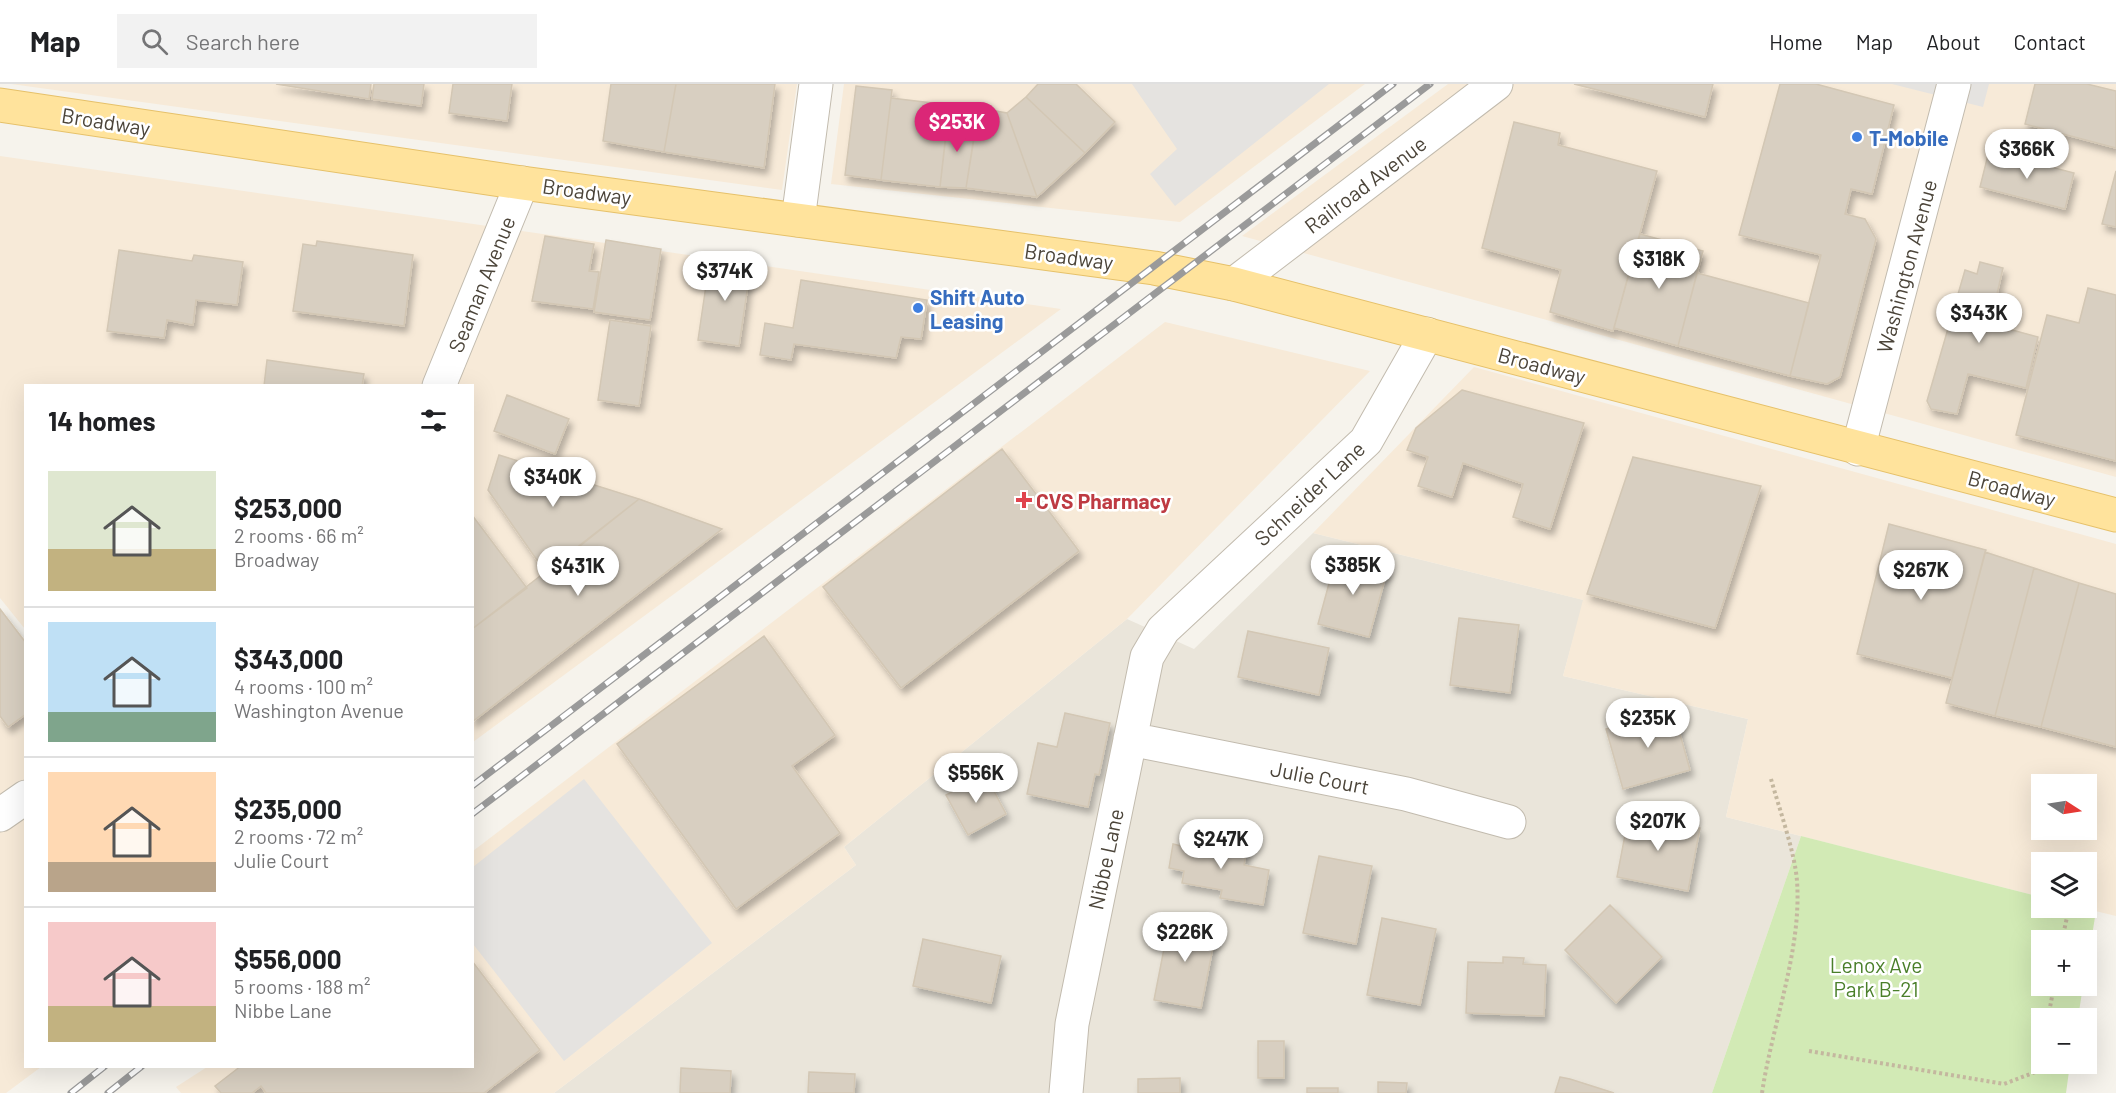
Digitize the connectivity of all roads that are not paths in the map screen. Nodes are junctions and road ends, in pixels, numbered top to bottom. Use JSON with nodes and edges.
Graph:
{"nodes":[{"id":1,"x":816,"y":84,"type":"edge"},
{"id":2,"x":1496,"y":84,"type":"edge"},
{"id":3,"x":1954,"y":84,"type":"edge"},
{"id":4,"x":0,"y":105,"type":"edge"},
{"id":5,"x":522,"y":183,"type":"junction"},
{"id":6,"x":798,"y":220,"type":"junction"},
{"id":7,"x":1234,"y":284,"type":"junction"},
{"id":8,"x":1426,"y":334,"type":"junction"},
{"id":9,"x":440,"y":384,"type":"edge"},
{"id":10,"x":1858,"y":448,"type":"junction"},
{"id":11,"x":2116,"y":515,"type":"edge"},
{"id":12,"x":1163,"y":630,"type":"joint"},
{"id":13,"x":1130,"y":739,"type":"junction"},
{"id":14,"x":24,"y":797,"type":"edge"},
{"id":15,"x":0,"y":815,"type":"edge"},
{"id":16,"x":1509,"y":822,"type":"dead end"},
{"id":17,"x":1066,"y":1093,"type":"edge"}],
"edges":[{"from":1,"to":6,"type":"street"},
{"from":2,"to":7,"type":"street","name":"Railroad Avenue"},
{"from":3,"to":10,"type":"street","name":"Washington Avenue"},
{"from":4,"to":5,"type":"main road","name":"Broadway"},
{"from":5,"to":6,"type":"main road","name":"Broadway"},
{"from":5,"to":9,"type":"street","name":"Seaman Avenue"},
{"from":6,"to":7,"type":"main road","name":"Broadway"},
{"from":7,"to":8,"type":"main road","name":"Broadway"},
{"from":8,"to":10,"type":"main road","name":"Broadway"},
{"from":8,"to":12,"type":"street","name":"Schneider Lane"},
{"from":10,"to":11,"type":"main road","name":"Broadway"},
{"from":12,"to":13,"type":"street","name":"Nibbe Lane"},
{"from":13,"to":16,"type":"street","name":"Julie Court"},
{"from":13,"to":17,"type":"street","name":"Nibbe Lane"},
{"from":14,"to":15,"type":"street"}]}
